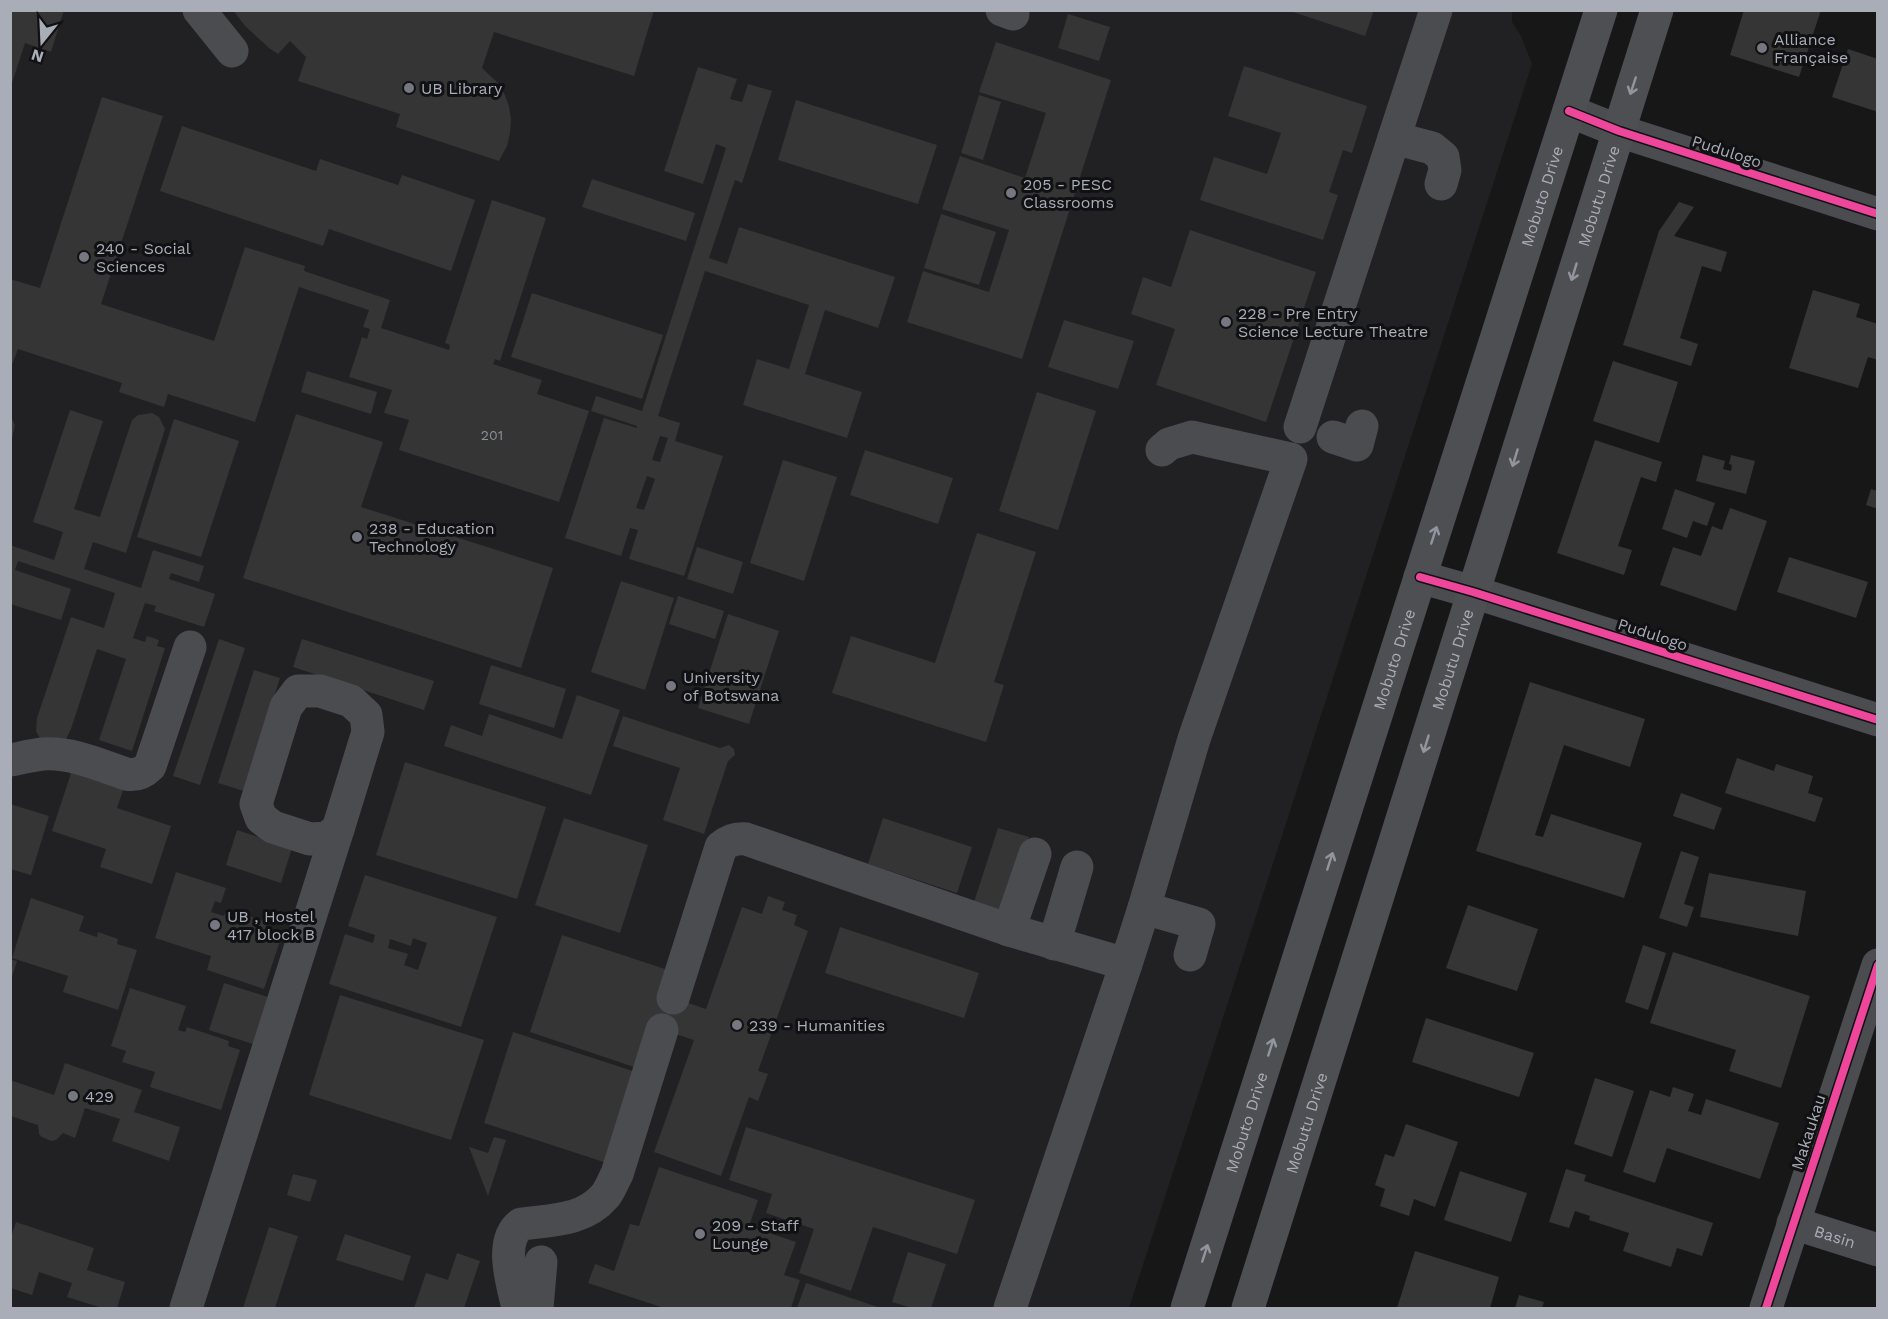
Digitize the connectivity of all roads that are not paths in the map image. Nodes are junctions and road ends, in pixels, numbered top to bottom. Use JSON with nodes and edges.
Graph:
{"nodes":[{"id":1,"x":199,"y":10,"type":"edge"},
{"id":2,"x":1436,"y":10,"type":"edge"},
{"id":3,"x":1657,"y":10,"type":"edge"},
{"id":4,"x":1599,"y":18,"type":"edge"},
{"id":5,"x":1647,"y":42,"type":"junction"},
{"id":6,"x":232,"y":51,"type":"dead end"},
{"id":7,"x":1569,"y":111,"type":"junction"},
{"id":8,"x":1619,"y":131,"type":"junction"},
{"id":9,"x":1394,"y":138,"type":"junction"},
{"id":10,"x":1441,"y":184,"type":"dead end"},
{"id":11,"x":1878,"y":214,"type":"edge"},
{"id":12,"x":1300,"y":427,"type":"dead end"},
{"id":13,"x":1162,"y":450,"type":"dead end"},
{"id":14,"x":1420,"y":577,"type":"junction"},
{"id":15,"x":1473,"y":592,"type":"junction"},
{"id":16,"x":190,"y":647,"type":"dead end"},
{"id":17,"x":1878,"y":720,"type":"edge"},
{"id":18,"x":10,"y":760,"type":"edge"},
{"id":19,"x":338,"y":829,"type":"junction"},
{"id":20,"x":1035,"y":854,"type":"dead end"},
{"id":21,"x":1077,"y":867,"type":"dead end"},
{"id":22,"x":1144,"y":908,"type":"junction"},
{"id":23,"x":1009,"y":930,"type":"junction"},
{"id":24,"x":1054,"y":945,"type":"junction"},
{"id":25,"x":1190,"y":955,"type":"dead end"},
{"id":26,"x":1126,"y":964,"type":"junction"},
{"id":27,"x":1878,"y":965,"type":"edge"},
{"id":28,"x":673,"y":998,"type":"dead end"},
{"id":29,"x":662,"y":1030,"type":"dead end"},
{"id":30,"x":1793,"y":1222,"type":"junction"},
{"id":31,"x":1878,"y":1250,"type":"edge"},
{"id":32,"x":542,"y":1262,"type":"dead end"},
{"id":33,"x":186,"y":1308,"type":"edge"},
{"id":34,"x":518,"y":1308,"type":"edge"},
{"id":35,"x":537,"y":1308,"type":"edge"},
{"id":36,"x":1010,"y":1308,"type":"edge"},
{"id":37,"x":1187,"y":1308,"type":"edge"},
{"id":38,"x":1248,"y":1308,"type":"edge"},
{"id":39,"x":1766,"y":1308,"type":"edge"}],
"edges":[{"from":1,"to":6,"type":"street"},
{"from":2,"to":9,"type":"street"},
{"from":3,"to":5,"type":"main road","name":"Mobutu Drive"},
{"from":4,"to":5,"type":"main road"},
{"from":4,"to":7,"type":"main road","name":"Mobuto Drive"},
{"from":5,"to":8,"type":"main road","name":"Mobutu Drive","one_way":true},
{"from":7,"to":8,"type":"street","name":"Pudulogo"},
{"from":14,"to":7,"type":"main road","name":"Mobuto Drive","one_way":true},
{"from":8,"to":11,"type":"street","name":"Pudulogo"},
{"from":8,"to":15,"type":"main road","name":"Mobutu Drive","one_way":true},
{"from":9,"to":10,"type":"street"},
{"from":9,"to":12,"type":"street"},
{"from":13,"to":22,"type":"street"},
{"from":14,"to":15,"type":"street","name":"Pudulogo"},
{"from":37,"to":14,"type":"main road","name":"Mobuto Drive","one_way":true},
{"from":15,"to":17,"type":"street","name":"Pudulogo"},
{"from":15,"to":38,"type":"main road","name":"Mobutu Drive","one_way":true},
{"from":16,"to":18,"type":"street"},
{"from":19,"to":19,"type":"street"},
{"from":19,"to":33,"type":"street"},
{"from":20,"to":23,"type":"street"},
{"from":21,"to":24,"type":"street"},
{"from":22,"to":25,"type":"street"},
{"from":22,"to":26,"type":"street"},
{"from":23,"to":24,"type":"street"},
{"from":23,"to":28,"type":"street"},
{"from":24,"to":26,"type":"street"},
{"from":26,"to":36,"type":"street"},
{"from":27,"to":30,"type":"street","name":"Makaukau"},
{"from":29,"to":34,"type":"street"},
{"from":30,"to":31,"type":"street","name":"Basin"},
{"from":30,"to":39,"type":"street","name":"Makaukau"},
{"from":32,"to":35,"type":"street"}]}
